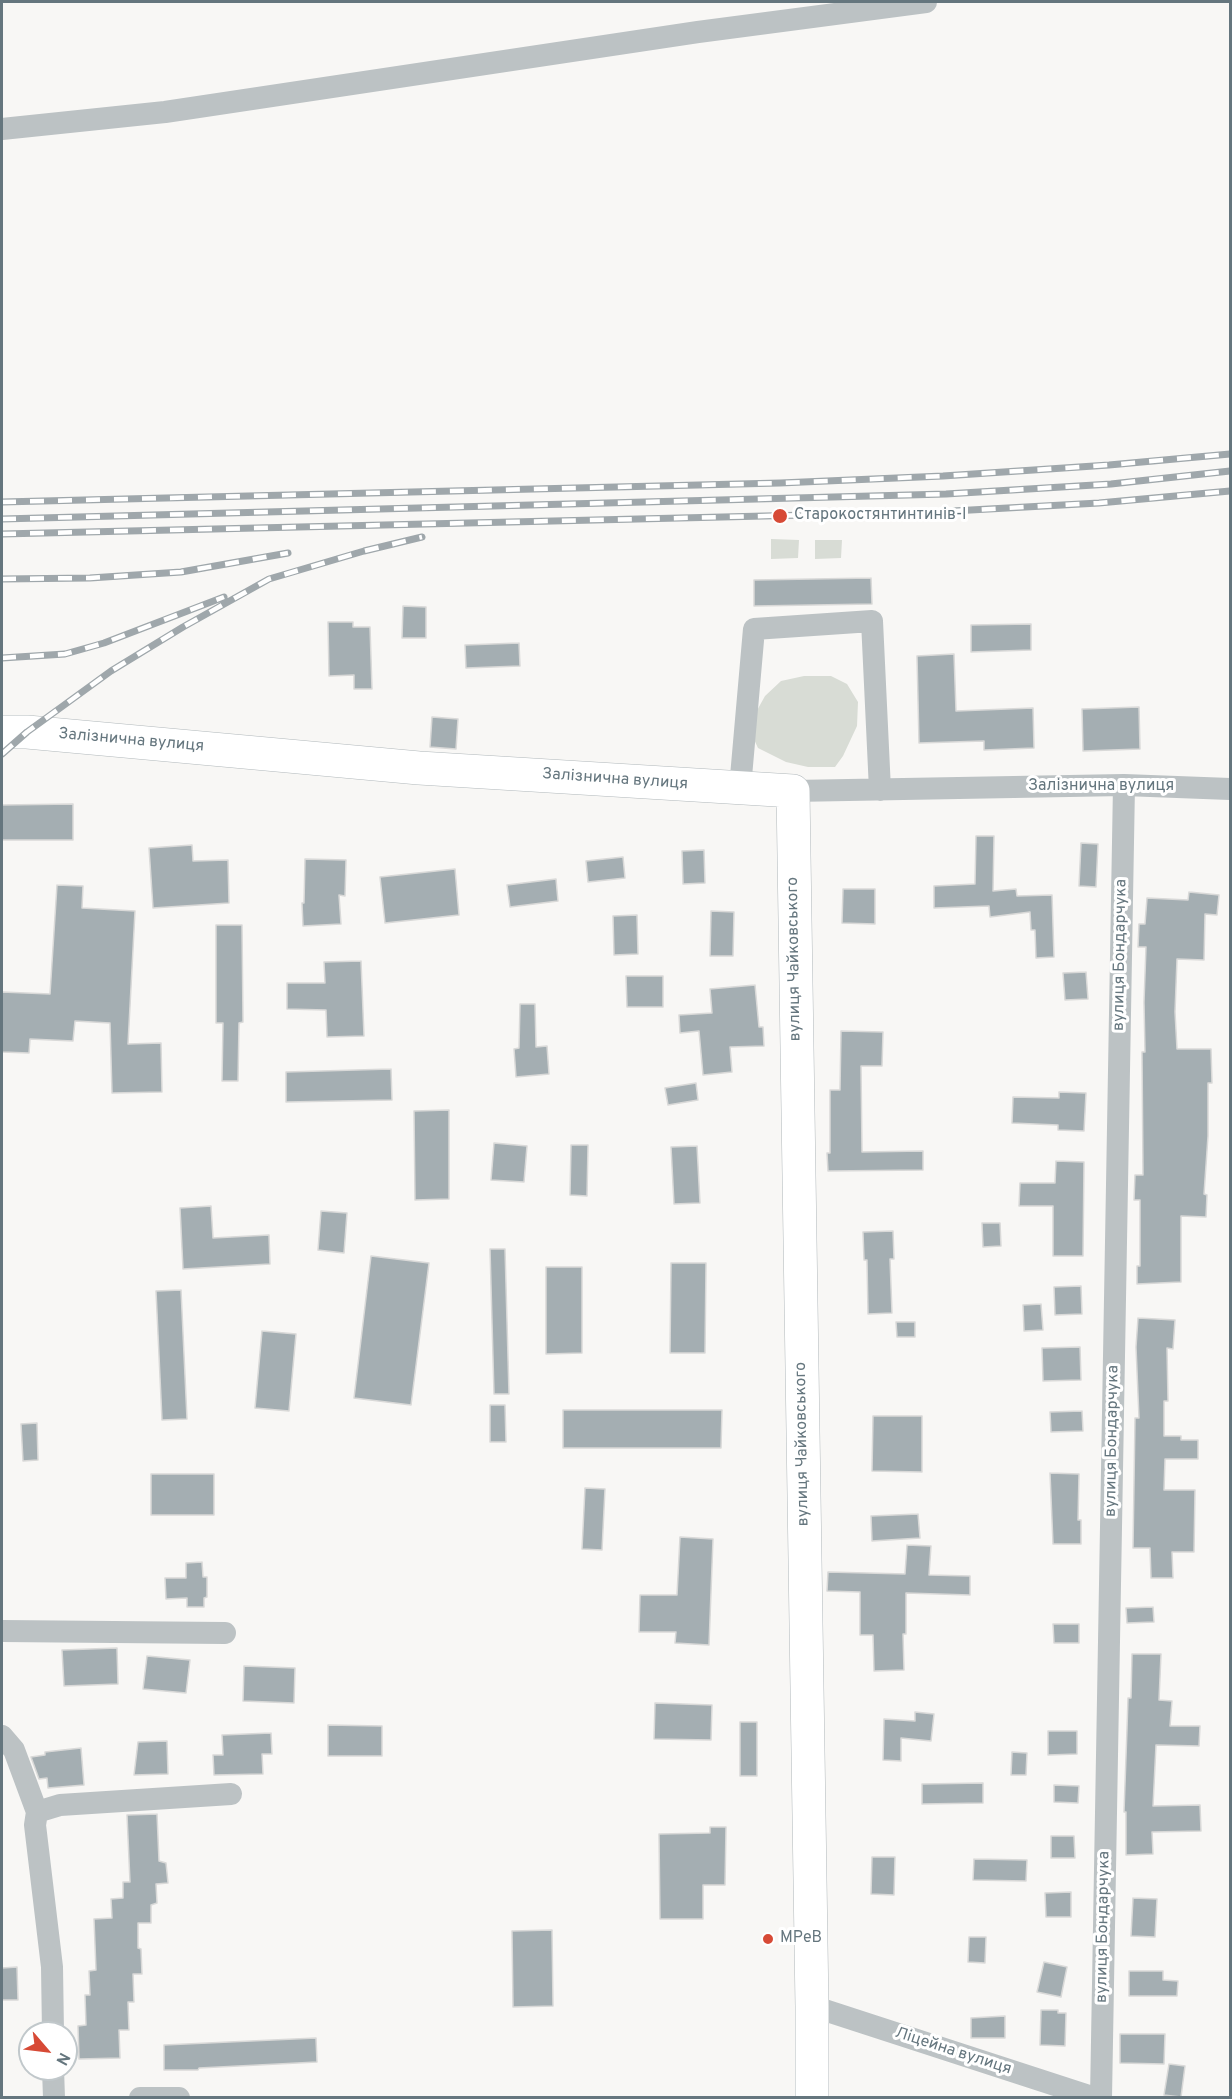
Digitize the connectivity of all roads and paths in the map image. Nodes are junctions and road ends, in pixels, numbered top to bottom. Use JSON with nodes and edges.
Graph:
{"nodes":[{"id":1,"x":926,"y":2,"type":"edge"},
{"id":2,"x":2,"y":129,"type":"edge"},
{"id":3,"x":2,"y":732,"type":"edge"},
{"id":4,"x":1124,"y":785,"type":"junction"},
{"id":5,"x":740,"y":788,"type":"junction"},
{"id":6,"x":880,"y":789,"type":"junction"},
{"id":7,"x":1230,"y":789,"type":"edge"},
{"id":8,"x":793,"y":791,"type":"junction"},
{"id":9,"x":2,"y":1631,"type":"edge"},
{"id":10,"x":225,"y":1633,"type":"dead end"},
{"id":11,"x":2,"y":1736,"type":"edge"},
{"id":12,"x":231,"y":1794,"type":"dead end"},
{"id":13,"x":37,"y":1812,"type":"junction"},
{"id":14,"x":812,"y":2006,"type":"junction"},
{"id":15,"x":53,"y":2021,"type":"edge"},
{"id":16,"x":53,"y":2081,"type":"edge"},
{"id":17,"x":54,"y":2097,"type":"edge"},
{"id":18,"x":140,"y":2097,"type":"edge"},
{"id":19,"x":179,"y":2097,"type":"edge"},
{"id":20,"x":812,"y":2097,"type":"edge"},
{"id":21,"x":1095,"y":2097,"type":"edge"},
{"id":22,"x":1101,"y":2097,"type":"edge"}],
"edges":[{"from":1,"to":2,"type":"street"},
{"from":3,"to":5,"type":"street","name":"Залізнична вулиця"},
{"from":4,"to":6,"type":"street","name":"Залізнична вулиця"},
{"from":4,"to":7,"type":"street","name":"Залізнична вулиця"},
{"from":4,"to":22,"type":"street","name":"вулиця Бондарчука"},
{"from":5,"to":6,"type":"street"},
{"from":5,"to":8,"type":"street","name":"Залізнична вулиця"},
{"from":6,"to":8,"type":"street","name":"Залізнична вулиця"},
{"from":8,"to":14,"type":"street","name":"вулиця Чайковського"},
{"from":9,"to":10,"type":"street"},
{"from":11,"to":13,"type":"street"},
{"from":12,"to":13,"type":"street"},
{"from":13,"to":15,"type":"street"},
{"from":14,"to":20,"type":"street","name":"вулиця Чайковського"},
{"from":14,"to":21,"type":"street","name":"Ліцейна вулиця"},
{"from":16,"to":17,"type":"street"},
{"from":18,"to":19,"type":"street"}]}
